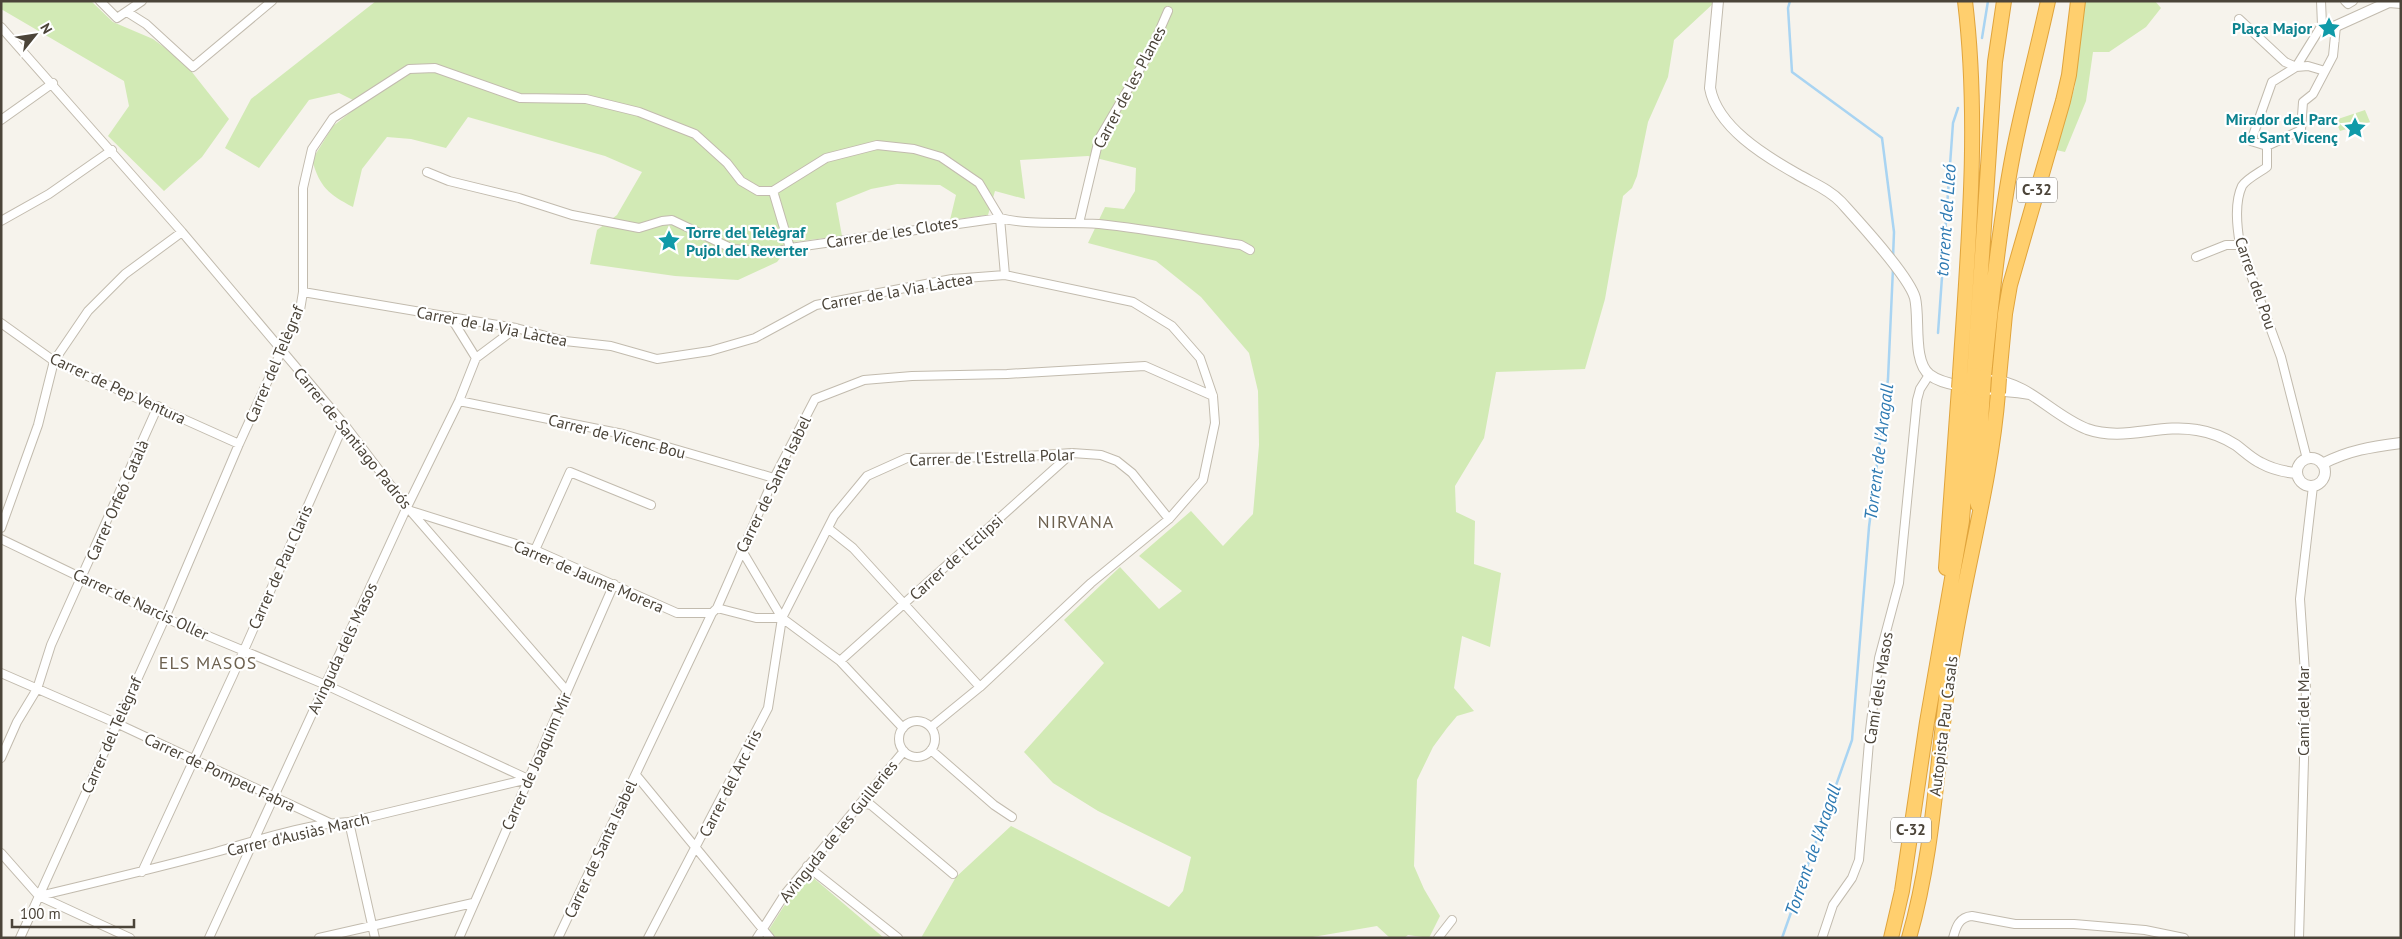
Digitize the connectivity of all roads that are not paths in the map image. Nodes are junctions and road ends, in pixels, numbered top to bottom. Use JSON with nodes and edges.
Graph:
{"nodes":[{"id":1,"x":100,"y":1,"type":"edge"},
{"id":2,"x":142,"y":1,"type":"edge"},
{"id":3,"x":272,"y":1,"type":"edge"},
{"id":4,"x":1718,"y":1,"type":"edge"},
{"id":5,"x":1965,"y":1,"type":"edge"},
{"id":6,"x":2004,"y":1,"type":"edge"},
{"id":7,"x":2048,"y":1,"type":"edge"},
{"id":8,"x":2078,"y":1,"type":"edge"},
{"id":9,"x":2321,"y":1,"type":"edge"},
{"id":10,"x":2345,"y":1,"type":"edge"},
{"id":11,"x":2353,"y":1,"type":"edge"},
{"id":12,"x":2389,"y":2,"type":"edge"},
{"id":13,"x":2401,"y":3,"type":"edge"},
{"id":14,"x":1168,"y":11,"type":"dead end"},
{"id":15,"x":127,"y":12,"type":"junction"},
{"id":16,"x":2239,"y":19,"type":"dead end"},
{"id":17,"x":2322,"y":25,"type":"junction"},
{"id":18,"x":2336,"y":26,"type":"junction"},
{"id":19,"x":1,"y":27,"type":"edge"},
{"id":20,"x":2296,"y":67,"type":"junction"},
{"id":21,"x":2325,"y":71,"type":"junction"},
{"id":22,"x":53,"y":83,"type":"junction"},
{"id":23,"x":1,"y":120,"type":"edge"},
{"id":24,"x":2267,"y":146,"type":"junction"},
{"id":25,"x":112,"y":150,"type":"junction"},
{"id":26,"x":427,"y":172,"type":"dead end"},
{"id":27,"x":773,"y":191,"type":"junction"},
{"id":28,"x":1000,"y":218,"type":"junction"},
{"id":29,"x":1,"y":221,"type":"edge"},
{"id":30,"x":1079,"y":223,"type":"junction"},
{"id":31,"x":182,"y":232,"type":"junction"},
{"id":32,"x":2240,"y":245,"type":"junction"},
{"id":33,"x":790,"y":248,"type":"junction"},
{"id":34,"x":1250,"y":250,"type":"dead end"},
{"id":35,"x":2196,"y":256,"type":"dead end"},
{"id":36,"x":1005,"y":275,"type":"junction"},
{"id":37,"x":303,"y":292,"type":"junction"},
{"id":38,"x":450,"y":316,"type":"junction"},
{"id":39,"x":1,"y":323,"type":"edge"},
{"id":40,"x":516,"y":328,"type":"junction"},
{"id":41,"x":281,"y":350,"type":"junction"},
{"id":42,"x":476,"y":358,"type":"junction"},
{"id":43,"x":54,"y":361,"type":"junction"},
{"id":44,"x":1931,"y":376,"type":"junction"},
{"id":45,"x":1972,"y":382,"type":"junction"},
{"id":46,"x":1214,"y":396,"type":"junction"},
{"id":47,"x":460,"y":401,"type":"junction"},
{"id":48,"x":158,"y":406,"type":"junction"},
{"id":49,"x":344,"y":424,"type":"junction"},
{"id":50,"x":2401,"y":443,"type":"edge"},
{"id":51,"x":239,"y":444,"type":"junction"},
{"id":52,"x":1072,"y":453,"type":"junction"},
{"id":53,"x":2307,"y":459,"type":"junction"},
{"id":54,"x":2322,"y":464,"type":"junction"},
{"id":55,"x":2297,"y":473,"type":"junction"},
{"id":56,"x":774,"y":478,"type":"junction"},
{"id":57,"x":2313,"y":486,"type":"junction"},
{"id":58,"x":651,"y":505,"type":"dead end"},
{"id":59,"x":409,"y":509,"type":"junction"},
{"id":60,"x":1980,"y":515,"type":"junction"},
{"id":61,"x":1169,"y":519,"type":"junction"},
{"id":62,"x":1,"y":528,"type":"edge"},
{"id":63,"x":828,"y":529,"type":"junction"},
{"id":64,"x":1,"y":539,"type":"edge"},
{"id":65,"x":741,"y":549,"type":"junction"},
{"id":66,"x":535,"y":550,"type":"junction"},
{"id":67,"x":83,"y":578,"type":"junction"},
{"id":68,"x":614,"y":584,"type":"junction"},
{"id":69,"x":904,"y":604,"type":"junction"},
{"id":70,"x":714,"y":610,"type":"junction"},
{"id":71,"x":165,"y":618,"type":"junction"},
{"id":72,"x":782,"y":618,"type":"junction"},
{"id":73,"x":243,"y":651,"type":"junction"},
{"id":74,"x":840,"y":661,"type":"junction"},
{"id":75,"x":1,"y":673,"type":"edge"},
{"id":76,"x":326,"y":686,"type":"junction"},
{"id":77,"x":980,"y":687,"type":"junction"},
{"id":78,"x":36,"y":689,"type":"junction"},
{"id":79,"x":566,"y":691,"type":"junction"},
{"id":80,"x":116,"y":723,"type":"junction"},
{"id":81,"x":931,"y":727,"type":"junction"},
{"id":82,"x":903,"y":728,"type":"junction"},
{"id":83,"x":932,"y":750,"type":"junction"},
{"id":84,"x":904,"y":751,"type":"junction"},
{"id":85,"x":1,"y":758,"type":"edge"},
{"id":86,"x":193,"y":759,"type":"junction"},
{"id":87,"x":636,"y":775,"type":"junction"},
{"id":88,"x":528,"y":779,"type":"junction"},
{"id":89,"x":272,"y":798,"type":"junction"},
{"id":90,"x":862,"y":802,"type":"junction"},
{"id":91,"x":1012,"y":817,"type":"dead end"},
{"id":92,"x":349,"y":822,"type":"junction"},
{"id":93,"x":330,"y":823,"type":"junction"},
{"id":94,"x":252,"y":841,"type":"junction"},
{"id":95,"x":695,"y":850,"type":"junction"},
{"id":96,"x":1,"y":853,"type":"edge"},
{"id":97,"x":807,"y":866,"type":"junction"},
{"id":98,"x":142,"y":872,"type":"junction"},
{"id":99,"x":953,"y":874,"type":"dead end"},
{"id":100,"x":39,"y":896,"type":"junction"},
{"id":101,"x":473,"y":903,"type":"junction"},
{"id":102,"x":1452,"y":920,"type":"dead end"},
{"id":103,"x":372,"y":925,"type":"junction"},
{"id":104,"x":763,"y":929,"type":"junction"},
{"id":105,"x":20,"y":938,"type":"edge"},
{"id":106,"x":130,"y":938,"type":"edge"},
{"id":107,"x":209,"y":938,"type":"edge"},
{"id":108,"x":319,"y":938,"type":"edge"},
{"id":109,"x":375,"y":938,"type":"edge"},
{"id":110,"x":458,"y":938,"type":"edge"},
{"id":111,"x":558,"y":938,"type":"edge"},
{"id":112,"x":648,"y":938,"type":"edge"},
{"id":113,"x":757,"y":938,"type":"edge"},
{"id":114,"x":770,"y":938,"type":"edge"},
{"id":115,"x":898,"y":938,"type":"edge"},
{"id":116,"x":1438,"y":938,"type":"edge"},
{"id":117,"x":1822,"y":938,"type":"edge"},
{"id":118,"x":1891,"y":938,"type":"edge"},
{"id":119,"x":1909,"y":938,"type":"edge"},
{"id":120,"x":1954,"y":938,"type":"edge"},
{"id":121,"x":2184,"y":938,"type":"edge"},
{"id":122,"x":2299,"y":938,"type":"edge"}],
"edges":[{"from":1,"to":15,"type":"street"},
{"from":2,"to":15,"type":"street"},
{"from":3,"to":15,"type":"street"},
{"from":4,"to":44,"type":"street"},
{"from":5,"to":45,"type":"highway","number":"C-32"},
{"from":6,"to":45,"type":"highway","number":"C-32"},
{"from":7,"to":45,"type":"highway","number":"C-32"},
{"from":8,"to":60,"type":"highway","number":"C-32","bridge":true},
{"from":9,"to":17,"type":"street"},
{"from":10,"to":11,"type":"street"},
{"from":12,"to":13,"type":"street"},
{"from":12,"to":18,"type":"street"},
{"from":14,"to":30,"type":"street","name":"Carrer de les Planes"},
{"from":16,"to":20,"type":"street"},
{"from":17,"to":18,"type":"street"},
{"from":17,"to":20,"type":"street"},
{"from":18,"to":21,"type":"street"},
{"from":19,"to":22,"type":"street","name":"Carrer de Santiago Padrós"},
{"from":20,"to":21,"type":"street"},
{"from":20,"to":24,"type":"street"},
{"from":21,"to":24,"type":"street"},
{"from":22,"to":23,"type":"street"},
{"from":22,"to":25,"type":"street","name":"Carrer de Santiago Padrós"},
{"from":24,"to":32,"type":"street","name":"Carrer del Pou"},
{"from":25,"to":29,"type":"street"},
{"from":25,"to":31,"type":"street","name":"Carrer de Santiago Padrós"},
{"from":26,"to":33,"type":"street","name":"Carrer de les Clotes"},
{"from":27,"to":28,"type":"street"},
{"from":27,"to":33,"type":"street"},
{"from":27,"to":37,"type":"street","name":"Carrer del Telègraf"},
{"from":28,"to":30,"type":"street","name":"Carrer de les Clotes"},
{"from":28,"to":33,"type":"street","name":"Carrer de les Clotes"},
{"from":28,"to":36,"type":"street"},
{"from":30,"to":34,"type":"street","name":"Carrer de les Clotes"},
{"from":31,"to":41,"type":"street","name":"Carrer de Santiago Padrós"},
{"from":31,"to":43,"type":"street"},
{"from":32,"to":35,"type":"street"},
{"from":32,"to":53,"type":"street","name":"Carrer del Pou"},
{"from":36,"to":40,"type":"street","name":"Carrer de la Via Làctea"},
{"from":36,"to":46,"type":"street","name":"Carrer de la Via Làctea"},
{"from":37,"to":38,"type":"street","name":"Carrer de la Via Làctea"},
{"from":37,"to":41,"type":"street","name":"Carrer del Telègraf"},
{"from":38,"to":40,"type":"street","name":"Carrer de la Via Làctea"},
{"from":38,"to":42,"type":"street"},
{"from":39,"to":43,"type":"street","name":"Carrer de Pep Ventura"},
{"from":40,"to":42,"type":"street"},
{"from":41,"to":49,"type":"street","name":"Carrer de Santiago Padrós"},
{"from":41,"to":51,"type":"street","name":"Carrer del Telègraf"},
{"from":42,"to":47,"type":"street","name":"Avinguda dels Masos"},
{"from":43,"to":48,"type":"street","name":"Carrer de Pep Ventura"},
{"from":43,"to":62,"type":"street"},
{"from":44,"to":55,"type":"street"},
{"from":44,"to":117,"type":"street","name":"Camí dels Masos"},
{"from":45,"to":60,"type":"highway","number":"C-32"},
{"from":45,"to":118,"type":"highway","name":"Autopista Pau Casals","number":"C-32"},
{"from":46,"to":56,"type":"street","name":"Carrer de Santa Isabel"},
{"from":46,"to":61,"type":"street","name":"Carrer de la Via Làctea"},
{"from":47,"to":56,"type":"street","name":"Carrer de Vicenc Bou"},
{"from":47,"to":59,"type":"street","name":"Avinguda dels Masos"},
{"from":48,"to":51,"type":"street","name":"Carrer de Pep Ventura"},
{"from":48,"to":67,"type":"street","name":"Carrer Orfeó Català"},
{"from":49,"to":59,"type":"street","name":"Carrer de Santiago Padrós"},
{"from":49,"to":73,"type":"street","name":"Carrer de Pau Claris"},
{"from":50,"to":54,"type":"street"},
{"from":51,"to":71,"type":"street","name":"Carrer del Telègraf"},
{"from":52,"to":61,"type":"street","name":"Carrer de l'Estrella Polar"},
{"from":52,"to":63,"type":"street","name":"Carrer de l'Estrella Polar"},
{"from":52,"to":69,"type":"street","name":"Carrer de l'Eclipsi"},
{"from":53,"to":54,"type":"street"},
{"from":53,"to":55,"type":"street"},
{"from":54,"to":57,"type":"street"},
{"from":55,"to":57,"type":"street"},
{"from":56,"to":65,"type":"street","name":"Carrer de Santa Isabel"},
{"from":57,"to":122,"type":"street","name":"Camí del Mar"},
{"from":58,"to":66,"type":"street"},
{"from":59,"to":66,"type":"street","name":"Carrer de Jaume Morera"},
{"from":59,"to":76,"type":"street","name":"Avinguda dels Masos"},
{"from":59,"to":79,"type":"street","name":"Carrer de Santiago Padrós"},
{"from":60,"to":119,"type":"highway","name":"Autopista Pau Casals","number":"C-32"},
{"from":61,"to":77,"type":"street","name":"Carrer de la Via Làctea"},
{"from":63,"to":69,"type":"street"},
{"from":63,"to":72,"type":"street","name":"Carrer de l'Estrella Polar"},
{"from":64,"to":67,"type":"street","name":"Carrer de Narcis Oller"},
{"from":65,"to":70,"type":"street","name":"Carrer de Santa Isabel"},
{"from":65,"to":72,"type":"street"},
{"from":66,"to":68,"type":"street","name":"Carrer de Jaume Morera"},
{"from":67,"to":71,"type":"street","name":"Carrer de Narcis Oller"},
{"from":67,"to":78,"type":"street","name":"Carrer Orfeó Català"},
{"from":68,"to":70,"type":"street","name":"Carrer de Jaume Morera"},
{"from":68,"to":79,"type":"street","name":"Carrer de Joaquim Mir"},
{"from":69,"to":74,"type":"street","name":"Carrer de l'Eclipsi"},
{"from":69,"to":77,"type":"street"},
{"from":70,"to":72,"type":"street","name":"Carrer de Jaume Morera"},
{"from":70,"to":87,"type":"street","name":"Carrer de Santa Isabel"},
{"from":71,"to":73,"type":"street","name":"Carrer de Narcis Oller"},
{"from":71,"to":80,"type":"street","name":"Carrer del Telègraf"},
{"from":72,"to":74,"type":"street"},
{"from":72,"to":95,"type":"street","name":"Carrer del Arc Iris"},
{"from":73,"to":76,"type":"street","name":"Carrer de Narcis Oller"},
{"from":73,"to":86,"type":"street","name":"Carrer de Pau Claris"},
{"from":74,"to":82,"type":"street"},
{"from":75,"to":78,"type":"street","name":"Carrer de Pompeu Fabra"},
{"from":76,"to":88,"type":"street","name":"Carrer de Narcis Oller"},
{"from":76,"to":89,"type":"street","name":"Avinguda dels Masos"},
{"from":77,"to":81,"type":"street","name":"Carrer de la Via Làctea"},
{"from":78,"to":80,"type":"street","name":"Carrer de Pompeu Fabra"},
{"from":78,"to":85,"type":"street","name":"Carrer Orfeó Català"},
{"from":79,"to":88,"type":"street","name":"Carrer de Joaquim Mir"},
{"from":80,"to":86,"type":"street","name":"Carrer de Pompeu Fabra"},
{"from":80,"to":100,"type":"street","name":"Carrer del Telègraf"},
{"from":81,"to":82,"type":"street"},
{"from":81,"to":83,"type":"street"},
{"from":82,"to":84,"type":"street"},
{"from":83,"to":84,"type":"street"},
{"from":83,"to":91,"type":"street"},
{"from":84,"to":90,"type":"street","name":"Avinguda de les Guilleries"},
{"from":86,"to":89,"type":"street","name":"Carrer de Pompeu Fabra"},
{"from":86,"to":98,"type":"street","name":"Carrer de Pau Claris"},
{"from":87,"to":95,"type":"street"},
{"from":87,"to":111,"type":"street","name":"Carrer de Santa Isabel"},
{"from":88,"to":92,"type":"street","name":"Carrer d'Ausiàs March"},
{"from":88,"to":101,"type":"street","name":"Carrer de Joaquim Mir"},
{"from":89,"to":93,"type":"street","name":"Carrer de Pompeu Fabra"},
{"from":89,"to":94,"type":"street","name":"Avinguda dels Masos"},
{"from":90,"to":97,"type":"street","name":"Avinguda de les Guilleries"},
{"from":90,"to":99,"type":"street"},
{"from":92,"to":93,"type":"street","name":"Carrer d'Ausiàs March"},
{"from":92,"to":103,"type":"street"},
{"from":93,"to":94,"type":"street","name":"Carrer d'Ausiàs March"},
{"from":94,"to":98,"type":"street","name":"Carrer d'Ausiàs March"},
{"from":94,"to":107,"type":"street","name":"Avinguda dels Masos"},
{"from":95,"to":104,"type":"street"},
{"from":95,"to":112,"type":"street","name":"Carrer del Arc Iris"},
{"from":96,"to":100,"type":"street"},
{"from":97,"to":104,"type":"street","name":"Avinguda de les Guilleries"},
{"from":97,"to":115,"type":"street"},
{"from":98,"to":100,"type":"street","name":"Carrer d'Ausiàs March"},
{"from":100,"to":105,"type":"street","name":"Carrer del Telègraf"},
{"from":100,"to":106,"type":"street"},
{"from":101,"to":103,"type":"street"},
{"from":101,"to":110,"type":"street","name":"Carrer de Joaquim Mir"},
{"from":102,"to":116,"type":"street"},
{"from":103,"to":108,"type":"street"},
{"from":103,"to":109,"type":"street"},
{"from":104,"to":113,"type":"street","name":"Avinguda de les Guilleries"},
{"from":104,"to":114,"type":"street"},
{"from":120,"to":121,"type":"street"}]}
